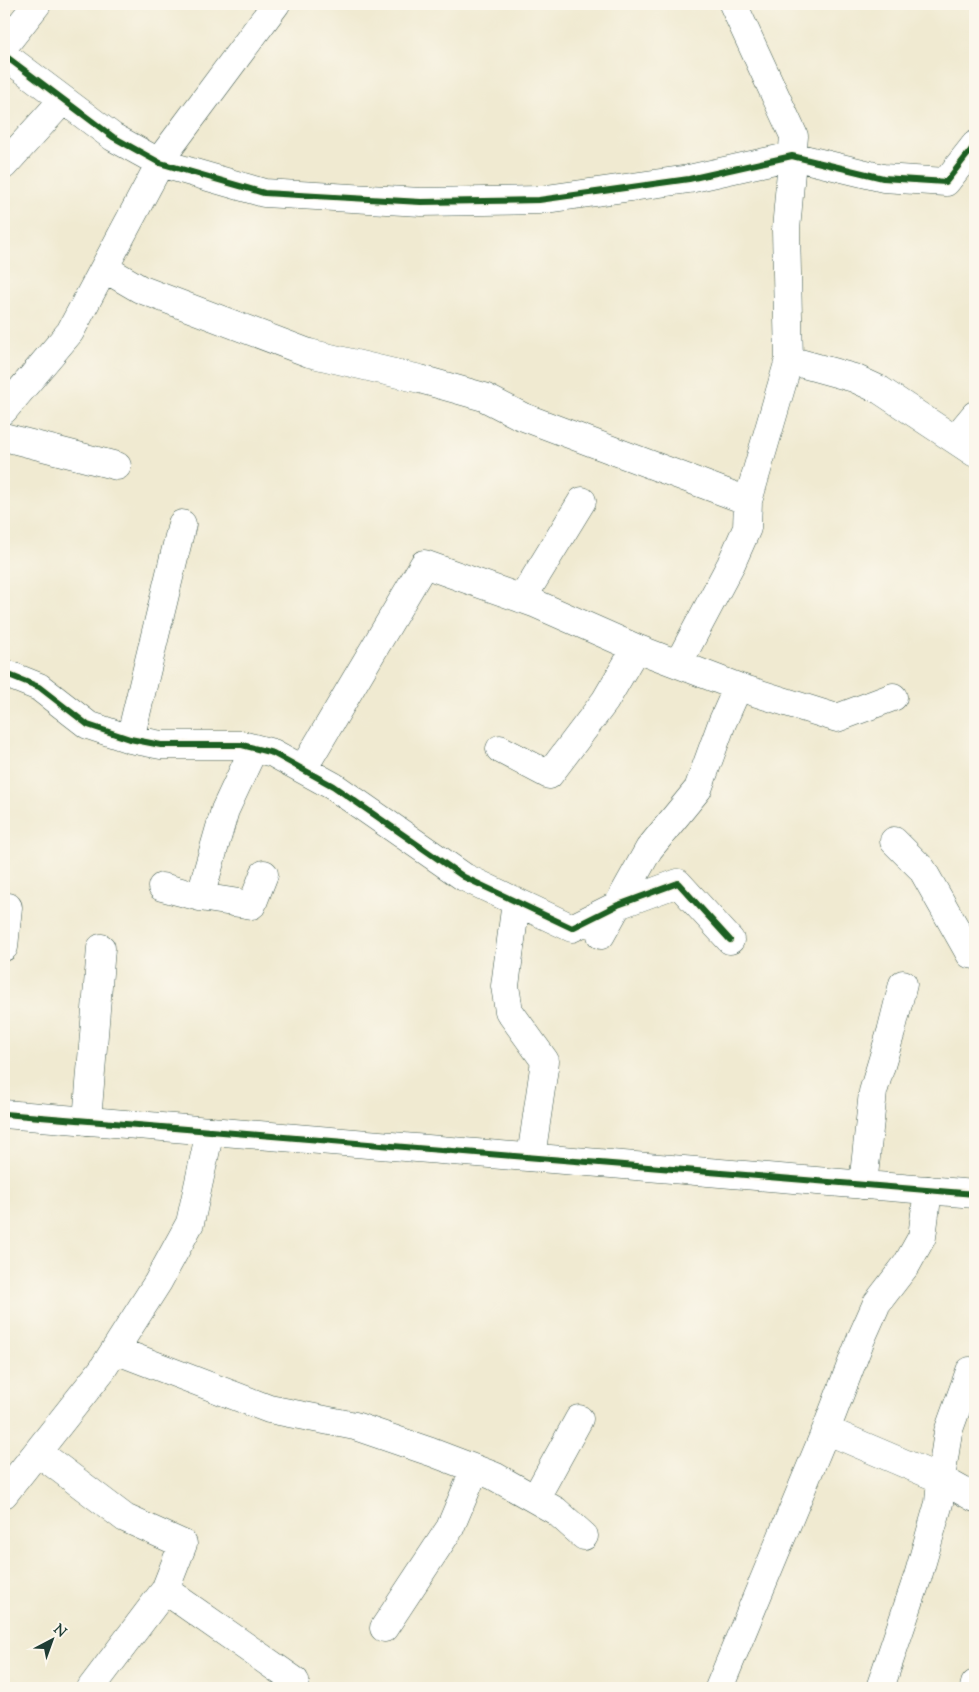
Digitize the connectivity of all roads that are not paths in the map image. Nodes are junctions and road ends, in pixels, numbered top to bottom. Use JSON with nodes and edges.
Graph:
{"nodes":[{"id":1,"x":37,"y":4,"type":"edge"},
{"id":2,"x":276,"y":4,"type":"edge"},
{"id":3,"x":733,"y":4,"type":"edge"},
{"id":4,"x":4,"y":46,"type":"edge"},
{"id":5,"x":4,"y":55,"type":"edge"},
{"id":6,"x":63,"y":100,"type":"junction"},
{"id":7,"x":975,"y":145,"type":"edge"},
{"id":8,"x":792,"y":156,"type":"junction"},
{"id":9,"x":160,"y":163,"type":"junction"},
{"id":10,"x":4,"y":165,"type":"edge"},
{"id":11,"x":104,"y":268,"type":"junction"},
{"id":12,"x":789,"y":360,"type":"junction"},
{"id":13,"x":4,"y":410,"type":"edge"},
{"id":14,"x":975,"y":415,"type":"edge"},
{"id":15,"x":4,"y":437,"type":"edge"},
{"id":16,"x":965,"y":446,"type":"edge"},
{"id":17,"x":117,"y":466,"type":"dead end"},
{"id":18,"x":582,"y":501,"type":"dead end"},
{"id":19,"x":748,"y":501,"type":"junction"},
{"id":20,"x":182,"y":524,"type":"dead end"},
{"id":21,"x":522,"y":599,"type":"junction"},
{"id":22,"x":636,"y":648,"type":"junction"},
{"id":23,"x":678,"y":664,"type":"junction"},
{"id":24,"x":4,"y":674,"type":"edge"},
{"id":25,"x":738,"y":687,"type":"junction"},
{"id":26,"x":892,"y":697,"type":"dead end"},
{"id":27,"x":130,"y":740,"type":"junction"},
{"id":28,"x":254,"y":748,"type":"junction"},
{"id":29,"x":500,"y":749,"type":"dead end"},
{"id":30,"x":302,"y":769,"type":"junction"},
{"id":31,"x":894,"y":841,"type":"dead end"},
{"id":32,"x":264,"y":874,"type":"dead end"},
{"id":33,"x":162,"y":887,"type":"dead end"},
{"id":34,"x":200,"y":897,"type":"junction"},
{"id":35,"x":516,"y":902,"type":"junction"},
{"id":36,"x":618,"y":905,"type":"junction"},
{"id":37,"x":8,"y":907,"type":"dead end"},
{"id":38,"x":600,"y":935,"type":"dead end"},
{"id":39,"x":730,"y":940,"type":"dead end"},
{"id":40,"x":4,"y":947,"type":"edge"},
{"id":41,"x":101,"y":948,"type":"dead end"},
{"id":42,"x":975,"y":955,"type":"edge"},
{"id":43,"x":903,"y":984,"type":"dead end"},
{"id":44,"x":4,"y":1114,"type":"edge"},
{"id":45,"x":87,"y":1121,"type":"junction"},
{"id":46,"x":210,"y":1131,"type":"junction"},
{"id":47,"x":531,"y":1157,"type":"junction"},
{"id":48,"x":863,"y":1185,"type":"junction"},
{"id":49,"x":928,"y":1190,"type":"junction"},
{"id":50,"x":975,"y":1194,"type":"edge"},
{"id":51,"x":115,"y":1350,"type":"junction"},
{"id":52,"x":970,"y":1371,"type":"dead end"},
{"id":53,"x":579,"y":1419,"type":"dead end"},
{"id":54,"x":826,"y":1430,"type":"junction"},
{"id":55,"x":38,"y":1452,"type":"junction"},
{"id":56,"x":475,"y":1469,"type":"junction"},
{"id":57,"x":941,"y":1480,"type":"junction"},
{"id":58,"x":4,"y":1494,"type":"edge"},
{"id":59,"x":975,"y":1498,"type":"edge"},
{"id":60,"x":535,"y":1499,"type":"junction"},
{"id":61,"x":584,"y":1536,"type":"dead end"},
{"id":62,"x":165,"y":1590,"type":"junction"},
{"id":63,"x":384,"y":1628,"type":"dead end"},
{"id":64,"x":975,"y":1684,"type":"edge"},
{"id":65,"x":91,"y":1688,"type":"edge"},
{"id":66,"x":292,"y":1688,"type":"edge"},
{"id":67,"x":719,"y":1688,"type":"edge"},
{"id":68,"x":880,"y":1688,"type":"edge"},
{"id":69,"x":974,"y":1688,"type":"edge"}],
"edges":[{"from":1,"to":4,"type":"street"},
{"from":2,"to":9,"type":"street"},
{"from":3,"to":8,"type":"street"},
{"from":5,"to":6,"type":"street"},
{"from":6,"to":9,"type":"street"},
{"from":6,"to":10,"type":"street"},
{"from":7,"to":8,"type":"street"},
{"from":8,"to":9,"type":"street"},
{"from":8,"to":12,"type":"street"},
{"from":9,"to":11,"type":"street"},
{"from":11,"to":13,"type":"street"},
{"from":11,"to":19,"type":"street"},
{"from":12,"to":16,"type":"street"},
{"from":12,"to":19,"type":"street"},
{"from":14,"to":16,"type":"street"},
{"from":15,"to":17,"type":"street"},
{"from":18,"to":21,"type":"street"},
{"from":19,"to":23,"type":"street"},
{"from":20,"to":27,"type":"street"},
{"from":21,"to":22,"type":"street"},
{"from":21,"to":30,"type":"street"},
{"from":22,"to":23,"type":"street"},
{"from":22,"to":29,"type":"street"},
{"from":23,"to":25,"type":"street"},
{"from":24,"to":27,"type":"street"},
{"from":25,"to":26,"type":"street"},
{"from":25,"to":36,"type":"street"},
{"from":27,"to":28,"type":"street"},
{"from":28,"to":30,"type":"street"},
{"from":28,"to":34,"type":"street"},
{"from":30,"to":35,"type":"street"},
{"from":31,"to":42,"type":"street"},
{"from":32,"to":34,"type":"street"},
{"from":33,"to":34,"type":"street"},
{"from":35,"to":36,"type":"street"},
{"from":35,"to":47,"type":"street"},
{"from":36,"to":38,"type":"street"},
{"from":36,"to":39,"type":"street"},
{"from":37,"to":40,"type":"street"},
{"from":41,"to":45,"type":"street"},
{"from":43,"to":48,"type":"street"},
{"from":44,"to":45,"type":"street"},
{"from":45,"to":46,"type":"street"},
{"from":46,"to":47,"type":"street"},
{"from":46,"to":51,"type":"street"},
{"from":47,"to":48,"type":"street"},
{"from":48,"to":49,"type":"street"},
{"from":49,"to":50,"type":"street"},
{"from":49,"to":54,"type":"street"},
{"from":51,"to":55,"type":"street"},
{"from":51,"to":56,"type":"street"},
{"from":52,"to":57,"type":"street"},
{"from":53,"to":60,"type":"street"},
{"from":54,"to":57,"type":"street"},
{"from":54,"to":67,"type":"street"},
{"from":55,"to":58,"type":"street"},
{"from":55,"to":62,"type":"street"},
{"from":56,"to":60,"type":"street"},
{"from":56,"to":63,"type":"street"},
{"from":57,"to":59,"type":"street"},
{"from":57,"to":68,"type":"street"},
{"from":60,"to":61,"type":"street"},
{"from":62,"to":65,"type":"street"},
{"from":62,"to":66,"type":"street"},
{"from":64,"to":69,"type":"street"}]}
